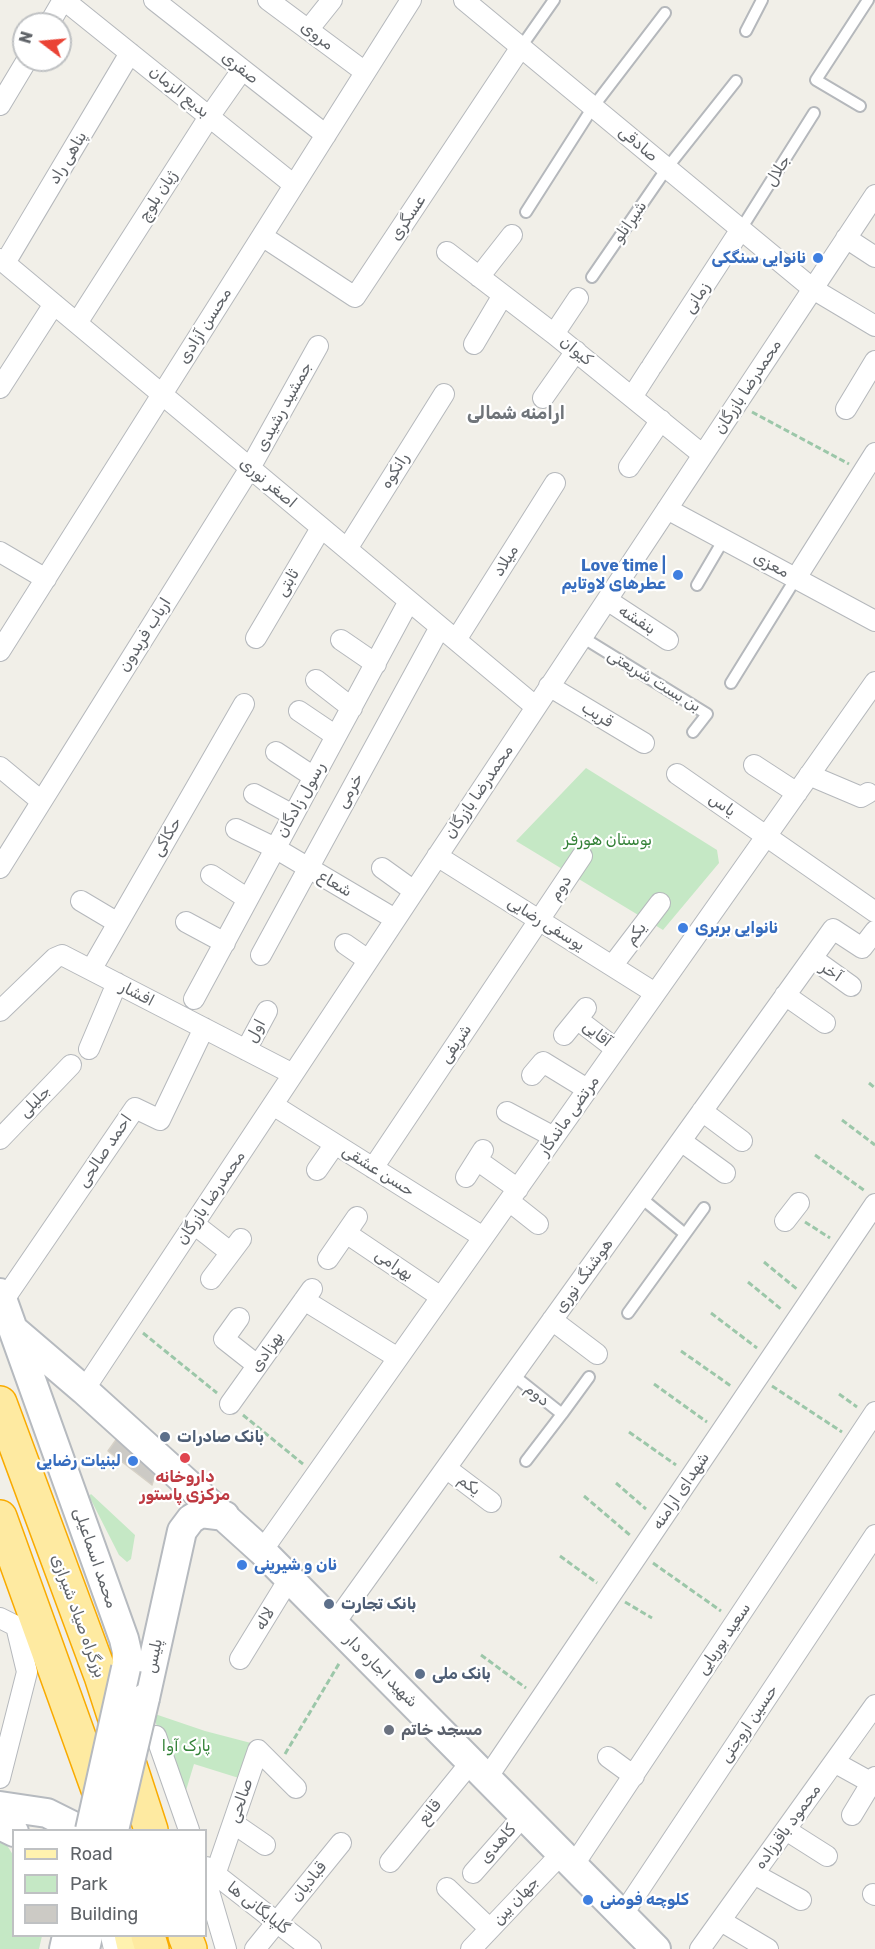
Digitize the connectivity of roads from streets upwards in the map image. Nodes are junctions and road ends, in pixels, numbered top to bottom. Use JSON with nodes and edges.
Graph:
{"nodes":[{"id":1,"x":64,"y":0,"type":"edge"},
{"id":2,"x":154,"y":0,"type":"edge"},
{"id":3,"x":268,"y":0,"type":"edge"},
{"id":4,"x":332,"y":0,"type":"edge"},
{"id":5,"x":411,"y":0,"type":"edge"},
{"id":6,"x":464,"y":0,"type":"edge"},
{"id":7,"x":308,"y":30,"type":"junction"},
{"id":8,"x":521,"y":48,"type":"junction"},
{"id":9,"x":130,"y":53,"type":"junction"},
{"id":10,"x":243,"y":70,"type":"junction"},
{"id":11,"x":20,"y":72,"type":"edge"},
{"id":12,"x":365,"y":72,"type":"junction"},
{"id":13,"x":0,"y":105,"type":"edge"},
{"id":14,"x":209,"y":117,"type":"junction"},
{"id":15,"x":326,"y":135,"type":"junction"},
{"id":16,"x":294,"y":185,"type":"junction"},
{"id":17,"x":875,"y":195,"type":"edge"},
{"id":18,"x":741,"y":229,"type":"junction"},
{"id":19,"x":512,"y":235,"type":"dead end"},
{"id":20,"x":262,"y":236,"type":"junction"},
{"id":21,"x":846,"y":238,"type":"junction"},
{"id":22,"x":447,"y":252,"type":"dead end"},
{"id":23,"x":875,"y":257,"type":"edge"},
{"id":24,"x":2,"y":261,"type":"edge"},
{"id":25,"x":479,"y":277,"type":"junction"},
{"id":26,"x":813,"y":289,"type":"junction"},
{"id":27,"x":503,"y":295,"type":"junction"},
{"id":28,"x":578,"y":298,"type":"dead end"},
{"id":29,"x":54,"y":304,"type":"junction"},
{"id":30,"x":77,"y":323,"type":"junction"},
{"id":31,"x":875,"y":326,"type":"edge"},
{"id":32,"x":554,"y":334,"type":"junction"},
{"id":33,"x":474,"y":344,"type":"dead end"},
{"id":34,"x":318,"y":346,"type":"dead end"},
{"id":35,"x":576,"y":351,"type":"junction"},
{"id":36,"x":875,"y":361,"type":"edge"},
{"id":37,"x":0,"y":388,"type":"edge"},
{"id":38,"x":444,"y":393,"type":"dead end"},
{"id":39,"x":162,"y":394,"type":"junction"},
{"id":40,"x":633,"y":397,"type":"junction"},
{"id":41,"x":543,"y":398,"type":"dead end"},
{"id":42,"x":846,"y":409,"type":"dead end"},
{"id":43,"x":661,"y":420,"type":"junction"},
{"id":44,"x":875,"y":453,"type":"edge"},
{"id":45,"x":703,"y":455,"type":"junction"},
{"id":46,"x":629,"y":467,"type":"dead end"},
{"id":47,"x":250,"y":468,"type":"junction"},
{"id":48,"x":555,"y":483,"type":"dead end"},
{"id":49,"x":667,"y":509,"type":"junction"},
{"id":50,"x":321,"y":528,"type":"junction"},
{"id":51,"x":346,"y":549,"type":"junction"},
{"id":52,"x":0,"y":552,"type":"edge"},
{"id":53,"x":796,"y":578,"type":"junction"},
{"id":54,"x":46,"y":579,"type":"junction"},
{"id":55,"x":607,"y":600,"type":"junction"},
{"id":56,"x":409,"y":602,"type":"junction"},
{"id":57,"x":875,"y":621,"type":"edge"},
{"id":58,"x":440,"y":627,"type":"junction"},
{"id":59,"x":256,"y":638,"type":"dead end"},
{"id":60,"x":341,"y":640,"type":"dead end"},
{"id":61,"x":456,"y":640,"type":"junction"},
{"id":62,"x":668,"y":640,"type":"dead end"},
{"id":63,"x":0,"y":651,"type":"edge"},
{"id":64,"x":376,"y":664,"type":"junction"},
{"id":65,"x":316,"y":680,"type":"dead end"},
{"id":66,"x":875,"y":682,"type":"edge"},
{"id":67,"x":549,"y":686,"type":"junction"},
{"id":68,"x":244,"y":704,"type":"dead end"},
{"id":69,"x":536,"y":707,"type":"junction"},
{"id":70,"x":352,"y":708,"type":"junction"},
{"id":71,"x":299,"y":711,"type":"dead end"},
{"id":72,"x":336,"y":736,"type":"junction"},
{"id":73,"x":645,"y":743,"type":"dead end"},
{"id":74,"x":276,"y":752,"type":"dead end"},
{"id":75,"x":755,"y":763,"type":"dead end"},
{"id":76,"x":0,"y":767,"type":"edge"},
{"id":77,"x":677,"y":774,"type":"dead end"},
{"id":78,"x":809,"y":775,"type":"junction"},
{"id":79,"x":314,"y":777,"type":"junction"},
{"id":80,"x":796,"y":793,"type":"junction"},
{"id":81,"x":868,"y":793,"type":"dead end"},
{"id":82,"x":254,"y":794,"type":"dead end"},
{"id":83,"x":41,"y":801,"type":"junction"},
{"id":84,"x":293,"y":815,"type":"junction"},
{"id":85,"x":236,"y":829,"type":"dead end"},
{"id":86,"x":766,"y":836,"type":"junction"},
{"id":87,"x":275,"y":848,"type":"junction"},
{"id":88,"x":438,"y":856,"type":"junction"},
{"id":89,"x":582,"y":856,"type":"dead end"},
{"id":90,"x":0,"y":868,"type":"edge"},
{"id":91,"x":382,"y":868,"type":"dead end"},
{"id":92,"x":308,"y":869,"type":"junction"},
{"id":93,"x":212,"y":875,"type":"dead end"},
{"id":94,"x":414,"y":891,"type":"junction"},
{"id":95,"x":248,"y":899,"type":"junction"},
{"id":96,"x":81,"y":901,"type":"dead end"},
{"id":97,"x":660,"y":903,"type":"dead end"},
{"id":98,"x":874,"y":910,"type":"edge"},
{"id":99,"x":395,"y":919,"type":"junction"},
{"id":100,"x":539,"y":920,"type":"junction"},
{"id":101,"x":186,"y":922,"type":"dead end"},
{"id":102,"x":118,"y":923,"type":"junction"},
{"id":103,"x":875,"y":930,"type":"edge"},
{"id":104,"x":225,"y":943,"type":"junction"},
{"id":105,"x":345,"y":944,"type":"dead end"},
{"id":106,"x":261,"y":955,"type":"dead end"},
{"id":107,"x":812,"y":958,"type":"junction"},
{"id":108,"x":368,"y":960,"type":"junction"},
{"id":109,"x":612,"y":966,"type":"junction"},
{"id":110,"x":91,"y":970,"type":"junction"},
{"id":111,"x":117,"y":984,"type":"junction"},
{"id":112,"x":851,"y":986,"type":"dead end"},
{"id":113,"x":656,"y":993,"type":"junction"},
{"id":114,"x":785,"y":995,"type":"junction"},
{"id":115,"x":194,"y":999,"type":"dead end"},
{"id":116,"x":0,"y":1011,"type":"edge"},
{"id":117,"x":267,"y":1011,"type":"dead end"},
{"id":118,"x":825,"y":1023,"type":"dead end"},
{"id":119,"x":204,"y":1028,"type":"junction"},
{"id":120,"x":564,"y":1035,"type":"dead end"},
{"id":121,"x":89,"y":1049,"type":"dead end"},
{"id":122,"x":616,"y":1049,"type":"junction"},
{"id":123,"x":246,"y":1050,"type":"junction"},
{"id":124,"x":71,"y":1065,"type":"dead end"},
{"id":125,"x":287,"y":1071,"type":"dead end"},
{"id":126,"x":532,"y":1075,"type":"dead end"},
{"id":127,"x":587,"y":1089,"type":"junction"},
{"id":128,"x":273,"y":1105,"type":"junction"},
{"id":129,"x":702,"y":1111,"type":"junction"},
{"id":130,"x":507,"y":1112,"type":"dead end"},
{"id":131,"x":554,"y":1137,"type":"junction"},
{"id":132,"x":0,"y":1139,"type":"edge"},
{"id":133,"x":681,"y":1141,"type":"junction"},
{"id":134,"x":742,"y":1141,"type":"dead end"},
{"id":135,"x":336,"y":1144,"type":"junction"},
{"id":136,"x":374,"y":1168,"type":"junction"},
{"id":137,"x":317,"y":1170,"type":"dead end"},
{"id":138,"x":725,"y":1173,"type":"dead end"},
{"id":139,"x":466,"y":1177,"type":"dead end"},
{"id":140,"x":513,"y":1195,"type":"junction"},
{"id":141,"x":871,"y":1198,"type":"edge"},
{"id":142,"x":357,"y":1217,"type":"dead end"},
{"id":143,"x":194,"y":1224,"type":"junction"},
{"id":144,"x":538,"y":1224,"type":"dead end"},
{"id":145,"x":346,"y":1233,"type":"junction"},
{"id":146,"x":483,"y":1237,"type":"junction"},
{"id":147,"x":328,"y":1259,"type":"dead end"},
{"id":148,"x":211,"y":1279,"type":"dead end"},
{"id":149,"x":2,"y":1297,"type":"edge"},
{"id":150,"x":441,"y":1297,"type":"junction"},
{"id":151,"x":238,"y":1318,"type":"dead end"},
{"id":152,"x":552,"y":1320,"type":"junction"},
{"id":153,"x":15,"y":1331,"type":"junction"},
{"id":154,"x":597,"y":1354,"type":"dead end"},
{"id":155,"x":398,"y":1358,"type":"junction"},
{"id":156,"x":257,"y":1365,"type":"junction"},
{"id":157,"x":84,"y":1390,"type":"junction"},
{"id":158,"x":0,"y":1403,"type":"edge"},
{"id":159,"x":230,"y":1404,"type":"dead end"},
{"id":160,"x":875,"y":1412,"type":"edge"},
{"id":161,"x":446,"y":1468,"type":"junction"},
{"id":162,"x":491,"y":1503,"type":"dead end"},
{"id":163,"x":225,"y":1516,"type":"junction"},
{"id":164,"x":0,"y":1517,"type":"edge"},
{"id":165,"x":875,"y":1535,"type":"edge"},
{"id":166,"x":262,"y":1551,"type":"junction"},
{"id":167,"x":289,"y":1579,"type":"junction"},
{"id":168,"x":0,"y":1618,"type":"edge"},
{"id":169,"x":344,"y":1633,"type":"junction"},
{"id":170,"x":240,"y":1659,"type":"dead end"},
{"id":171,"x":875,"y":1705,"type":"edge"},
{"id":172,"x":156,"y":1736,"type":"dead end"},
{"id":173,"x":608,"y":1757,"type":"dead end"},
{"id":174,"x":834,"y":1762,"type":"junction"},
{"id":175,"x":479,"y":1770,"type":"junction"},
{"id":176,"x":634,"y":1776,"type":"junction"},
{"id":177,"x":0,"y":1778,"type":"edge"},
{"id":178,"x":873,"y":1780,"type":"edge"},
{"id":179,"x":296,"y":1788,"type":"dead end"},
{"id":180,"x":0,"y":1806,"type":"edge"},
{"id":181,"x":524,"y":1815,"type":"junction"},
{"id":182,"x":852,"y":1815,"type":"dead end"},
{"id":183,"x":233,"y":1823,"type":"junction"},
{"id":184,"x":77,"y":1828,"type":"edge"},
{"id":185,"x":113,"y":1829,"type":"edge"},
{"id":186,"x":113,"y":1829,"type":"edge"},
{"id":187,"x":151,"y":1829,"type":"edge"},
{"id":188,"x":189,"y":1829,"type":"edge"},
{"id":189,"x":786,"y":1830,"type":"junction"},
{"id":190,"x":341,"y":1843,"type":"dead end"},
{"id":191,"x":265,"y":1845,"type":"dead end"},
{"id":192,"x":827,"y":1856,"type":"dead end"},
{"id":193,"x":567,"y":1860,"type":"junction"},
{"id":194,"x":390,"y":1862,"type":"dead end"},
{"id":195,"x":473,"y":1873,"type":"dead end"},
{"id":196,"x":209,"y":1874,"type":"edge"},
{"id":197,"x":754,"y":1874,"type":"junction"},
{"id":198,"x":447,"y":1888,"type":"dead end"},
{"id":199,"x":801,"y":1900,"type":"dead end"},
{"id":200,"x":623,"y":1914,"type":"junction"},
{"id":201,"x":721,"y":1921,"type":"junction"},
{"id":202,"x":276,"y":1922,"type":"junction"},
{"id":203,"x":490,"y":1929,"type":"junction"},
{"id":204,"x":226,"y":1949,"type":"edge"},
{"id":205,"x":255,"y":1949,"type":"edge"},
{"id":206,"x":312,"y":1949,"type":"edge"},
{"id":207,"x":471,"y":1949,"type":"edge"},
{"id":208,"x":657,"y":1949,"type":"edge"},
{"id":209,"x":700,"y":1949,"type":"edge"},
{"id":210,"x":768,"y":1949,"type":"edge"}],
"edges":[{"from":1,"to":9,"type":"street","name":"بدیع الزمان"},
{"from":2,"to":10,"type":"street","name":"صفری"},
{"from":3,"to":7,"type":"street","name":"مروی"},
{"from":4,"to":7,"type":"street"},
{"from":5,"to":12,"type":"street","name":"محسن آزادی"},
{"from":6,"to":8,"type":"street","name":"صادقی"},
{"from":7,"to":12,"type":"street","name":"مروی"},
{"from":8,"to":18,"type":"street","name":"صادقی"},
{"from":8,"to":20,"type":"street","name":"عسگری"},
{"from":9,"to":14,"type":"street","name":"بدیع الزمان"},
{"from":9,"to":24,"type":"street","name":"پناهی راد"},
{"from":10,"to":14,"type":"street","name":"ژیان بلوچ"},
{"from":10,"to":15,"type":"street","name":"صفری"},
{"from":11,"to":13,"type":"street"},
{"from":12,"to":15,"type":"street","name":"محسن آزادی"},
{"from":14,"to":16,"type":"street","name":"بدیع الزمان"},
{"from":14,"to":30,"type":"street","name":"ژیان بلوچ"},
{"from":15,"to":16,"type":"street","name":"محسن آزادی"},
{"from":16,"to":20,"type":"street","name":"محسن آزادی"},
{"from":17,"to":21,"type":"street","name":"محمدرضا بازرگان"},
{"from":18,"to":26,"type":"street","name":"صادقی"},
{"from":18,"to":40,"type":"street","name":"زمانی"},
{"from":19,"to":25,"type":"street"},
{"from":20,"to":39,"type":"street","name":"محسن آزادی"},
{"from":21,"to":23,"type":"street"},
{"from":21,"to":26,"type":"street","name":"محمدرضا بازرگان"},
{"from":22,"to":25,"type":"street","name":"کیوان"},
{"from":24,"to":29,"type":"street","name":"اصغر نوری"},
{"from":25,"to":27,"type":"street","name":"کیوان"},
{"from":26,"to":31,"type":"street","name":"صادقی"},
{"from":26,"to":45,"type":"street","name":"محمدرضا بازرگان"},
{"from":27,"to":32,"type":"street","name":"کیوان"},
{"from":27,"to":33,"type":"street"},
{"from":28,"to":32,"type":"street"},
{"from":29,"to":30,"type":"street","name":"اصغر نوری"},
{"from":29,"to":37,"type":"street"},
{"from":30,"to":39,"type":"street","name":"اصغر نوری"},
{"from":32,"to":35,"type":"street","name":"کیوان"},
{"from":34,"to":47,"type":"street","name":"جمشید رشیدی"},
{"from":35,"to":40,"type":"street","name":"کیوان"},
{"from":35,"to":41,"type":"street"},
{"from":36,"to":42,"type":"street"},
{"from":38,"to":51,"type":"street","name":"رانکوه"},
{"from":39,"to":47,"type":"street","name":"اصغر نوری"},
{"from":39,"to":54,"type":"street","name":"محسن آزادی"},
{"from":40,"to":43,"type":"street","name":"کیوان"},
{"from":43,"to":45,"type":"street","name":"کیوان"},
{"from":43,"to":46,"type":"street"},
{"from":44,"to":53,"type":"street"},
{"from":45,"to":49,"type":"street","name":"محمدرضا بازرگان"},
{"from":47,"to":50,"type":"street","name":"اصغر نوری"},
{"from":47,"to":83,"type":"street","name":"ارباب فریدون"},
{"from":48,"to":61,"type":"street","name":"میلاد"},
{"from":49,"to":53,"type":"street","name":"معزی"},
{"from":49,"to":55,"type":"street","name":"محمدرضا بازرگان"},
{"from":50,"to":51,"type":"street","name":"اصغر نوری"},
{"from":50,"to":59,"type":"street","name":"ثابتی"},
{"from":51,"to":56,"type":"street","name":"اصغر نوری"},
{"from":52,"to":54,"type":"street"},
{"from":53,"to":57,"type":"street","name":"معزی"},
{"from":54,"to":63,"type":"street","name":"محسن آزادی"},
{"from":55,"to":62,"type":"street","name":"بنفشه"},
{"from":55,"to":67,"type":"street","name":"محمدرضا بازرگان"},
{"from":56,"to":58,"type":"street","name":"اصغر نوری"},
{"from":56,"to":64,"type":"street","name":"رسول زادگان"},
{"from":58,"to":61,"type":"street","name":"اصغر نوری"},
{"from":58,"to":92,"type":"street","name":"خرمی"},
{"from":60,"to":64,"type":"street"},
{"from":61,"to":69,"type":"street","name":"اصغر نوری"},
{"from":64,"to":70,"type":"street","name":"رسول زادگان"},
{"from":65,"to":70,"type":"street"},
{"from":66,"to":78,"type":"street","name":"مرتضی ماندگار"},
{"from":67,"to":69,"type":"street","name":"محمدرضا بازرگان"},
{"from":67,"to":73,"type":"street","name":"قریب"},
{"from":68,"to":102,"type":"street","name":"حکاکی"},
{"from":69,"to":88,"type":"street","name":"محمدرضا بازرگان"},
{"from":70,"to":72,"type":"street","name":"رسول زادگان"},
{"from":71,"to":72,"type":"street"},
{"from":72,"to":79,"type":"street","name":"رسول زادگان"},
{"from":74,"to":79,"type":"street"},
{"from":75,"to":80,"type":"street"},
{"from":76,"to":83,"type":"street"},
{"from":77,"to":86,"type":"street","name":"یاس"},
{"from":78,"to":80,"type":"street","name":"مرتضی ماندگار"},
{"from":78,"to":81,"type":"street"},
{"from":79,"to":84,"type":"street","name":"رسول زادگان"},
{"from":80,"to":86,"type":"street","name":"مرتضی ماندگار"},
{"from":82,"to":84,"type":"street"},
{"from":83,"to":90,"type":"street","name":"ارباب فریدون"},
{"from":84,"to":87,"type":"street","name":"رسول زادگان"},
{"from":85,"to":87,"type":"street","name":"شعاع"},
{"from":86,"to":98,"type":"street","name":"یاس"},
{"from":86,"to":113,"type":"street","name":"مرتضی ماندگار"},
{"from":87,"to":92,"type":"street","name":"شعاع"},
{"from":87,"to":95,"type":"street","name":"رسول زادگان"},
{"from":88,"to":94,"type":"street","name":"محمدرضا بازرگان"},
{"from":88,"to":100,"type":"street","name":"یوسفی رضایی"},
{"from":89,"to":100,"type":"street","name":"دوم"},
{"from":91,"to":94,"type":"street"},
{"from":92,"to":99,"type":"street","name":"شعاع"},
{"from":92,"to":106,"type":"street","name":"خرمی"},
{"from":93,"to":95,"type":"street"},
{"from":94,"to":99,"type":"street","name":"محمدرضا بازرگان"},
{"from":95,"to":104,"type":"street","name":"رسول زادگان"},
{"from":96,"to":102,"type":"street"},
{"from":97,"to":109,"type":"street","name":"یکم"},
{"from":99,"to":108,"type":"street","name":"محمدرضا بازرگان"},
{"from":100,"to":109,"type":"street","name":"یوسفی رضایی"},
{"from":100,"to":136,"type":"street","name":"شریفی"},
{"from":101,"to":104,"type":"street"},
{"from":102,"to":110,"type":"street","name":"حکاکی"},
{"from":103,"to":107,"type":"street","name":"هوشنگ نوری"},
{"from":104,"to":115,"type":"street","name":"رسول زادگان"},
{"from":105,"to":108,"type":"street"},
{"from":107,"to":112,"type":"street","name":"آخر"},
{"from":107,"to":114,"type":"street","name":"هوشنگ نوری"},
{"from":108,"to":128,"type":"street","name":"محمدرضا بازرگان"},
{"from":109,"to":113,"type":"street","name":"یوسفی رضایی"},
{"from":110,"to":111,"type":"street","name":"افشار"},
{"from":110,"to":116,"type":"street","name":"افشار"},
{"from":111,"to":119,"type":"street","name":"افشار"},
{"from":111,"to":121,"type":"street"},
{"from":113,"to":122,"type":"street","name":"مرتضی ماندگار"},
{"from":114,"to":118,"type":"street"},
{"from":114,"to":129,"type":"street","name":"هوشنگ نوری"},
{"from":117,"to":123,"type":"street","name":"اول"},
{"from":119,"to":123,"type":"street","name":"افشار"},
{"from":119,"to":149,"type":"street","name":"احمد صالحی"},
{"from":120,"to":122,"type":"street","name":"آقایی"},
{"from":122,"to":127,"type":"street","name":"مرتضی ماندگار"},
{"from":123,"to":125,"type":"street","name":"افشار"},
{"from":124,"to":132,"type":"street","name":"جلیلی"},
{"from":126,"to":127,"type":"street"},
{"from":127,"to":131,"type":"street","name":"مرتضی ماندگار"},
{"from":128,"to":135,"type":"street","name":"حسن عشقی"},
{"from":128,"to":143,"type":"street","name":"محمدرضا بازرگان"},
{"from":129,"to":133,"type":"street","name":"هوشنگ نوری"},
{"from":129,"to":134,"type":"street"},
{"from":130,"to":131,"type":"street"},
{"from":131,"to":140,"type":"street","name":"مرتضی ماندگار"},
{"from":133,"to":138,"type":"street"},
{"from":133,"to":152,"type":"street","name":"هوشنگ نوری"},
{"from":135,"to":136,"type":"street","name":"حسن عشقی"},
{"from":135,"to":137,"type":"street"},
{"from":136,"to":146,"type":"street","name":"حسن عشقی"},
{"from":139,"to":140,"type":"street"},
{"from":140,"to":144,"type":"street"},
{"from":140,"to":146,"type":"street","name":"مرتضی ماندگار"},
{"from":141,"to":175,"type":"street","name":"شهدای ارامنه"},
{"from":142,"to":145,"type":"street"},
{"from":143,"to":148,"type":"street"},
{"from":143,"to":157,"type":"street","name":"محمدرضا بازرگان"},
{"from":145,"to":147,"type":"street"},
{"from":145,"to":150,"type":"street","name":"بهرامی"},
{"from":146,"to":150,"type":"street","name":"مرتضی ماندگار"},
{"from":149,"to":153,"type":"main road","name":"محمد اسماعیلی"},
{"from":150,"to":155,"type":"street","name":"مرتضی ماندگار"},
{"from":151,"to":156,"type":"street"},
{"from":152,"to":154,"type":"street"},
{"from":152,"to":161,"type":"street","name":"هوشنگ نوری"},
{"from":153,"to":157,"type":"main road","name":"شهید اجاره دار"},
{"from":153,"to":184,"type":"main road","name":"محمد اسماعیلی","bridge":true},
{"from":155,"to":156,"type":"street","name":"بهزادی"},
{"from":155,"to":166,"type":"street","name":"مرتضی ماندگار"},
{"from":156,"to":159,"type":"street","name":"بهزادی"},
{"from":157,"to":163,"type":"main road","name":"شهید اجاره دار"},
{"from":158,"to":187,"type":"highway","name":"بزرگراه صیاد شیرازی"},
{"from":160,"to":176,"type":"street","name":"سعید بوریایی"},
{"from":161,"to":162,"type":"street","name":"یکم"},
{"from":161,"to":169,"type":"street","name":"هوشنگ نوری"},
{"from":163,"to":166,"type":"main road","name":"شهید اجاره دار"},
{"from":163,"to":185,"type":"main road","name":"پلیس","bridge":true},
{"from":164,"to":186,"type":"highway"},
{"from":165,"to":200,"type":"street","name":"حسین اروجنی"},
{"from":166,"to":167,"type":"main road","name":"شهید اجاره دار"},
{"from":167,"to":169,"type":"main road","name":"شهید اجاره دار"},
{"from":167,"to":170,"type":"street","name":"لاله"},
{"from":168,"to":177,"type":"street"},
{"from":169,"to":175,"type":"main road","name":"شهید اجاره دار"},
{"from":171,"to":174,"type":"street","name":"محمود باقرزاده"},
{"from":172,"to":188,"type":"street"},
{"from":173,"to":176,"type":"street"},
{"from":174,"to":178,"type":"street"},
{"from":174,"to":189,"type":"street","name":"محمود باقرزاده"},
{"from":175,"to":181,"type":"main road","name":"شهید اجاره دار"},
{"from":175,"to":194,"type":"street","name":"قانع"},
{"from":176,"to":193,"type":"street","name":"سعید بوریایی"},
{"from":178,"to":182,"type":"street"},
{"from":179,"to":183,"type":"street","name":"صالحی"},
{"from":180,"to":184,"type":"main road"},
{"from":181,"to":193,"type":"main road","name":"شهید اجاره دار"},
{"from":181,"to":195,"type":"street","name":"کاهدی"},
{"from":183,"to":191,"type":"street"},
{"from":183,"to":196,"type":"street","name":"صالحی"},
{"from":189,"to":192,"type":"street"},
{"from":189,"to":197,"type":"street","name":"محمود باقرزاده"},
{"from":190,"to":202,"type":"street","name":"قبادیان"},
{"from":193,"to":200,"type":"main road","name":"شهید اجاره دار"},
{"from":193,"to":203,"type":"street","name":"جهان‌ بین"},
{"from":196,"to":202,"type":"street","name":"گلپایگانی ها"},
{"from":196,"to":204,"type":"street"},
{"from":197,"to":199,"type":"street"},
{"from":197,"to":201,"type":"street","name":"محمود باقرزاده"},
{"from":198,"to":203,"type":"street"},
{"from":200,"to":208,"type":"main road","name":"شهید اجاره دار"},
{"from":201,"to":209,"type":"street","name":"محمود باقرزاده"},
{"from":201,"to":210,"type":"street"},
{"from":202,"to":205,"type":"street","name":"قبادیان"},
{"from":202,"to":206,"type":"street","name":"گلپایگانی ها"},
{"from":203,"to":207,"type":"street","name":"جهان‌ بین"}]}
